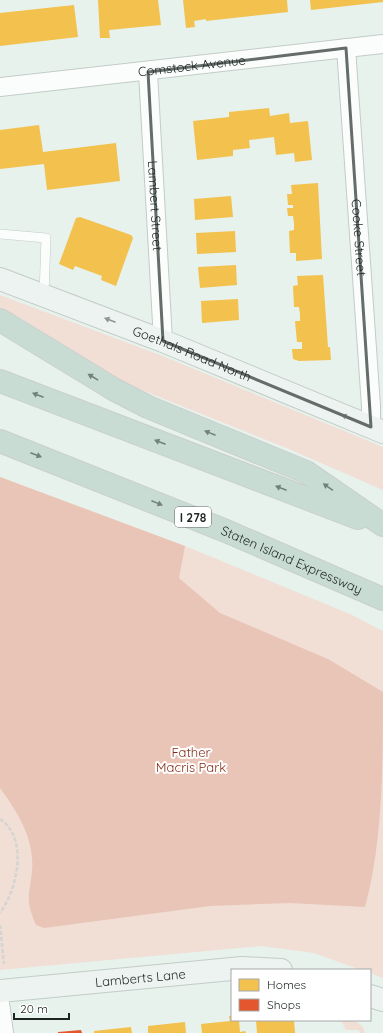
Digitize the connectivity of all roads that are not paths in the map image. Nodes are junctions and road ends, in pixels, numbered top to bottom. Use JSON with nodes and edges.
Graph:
{"nodes":[{"id":1,"x":383,"y":44,"type":"edge"},
{"id":2,"x":346,"y":48,"type":"junction"},
{"id":3,"x":148,"y":72,"type":"junction"},
{"id":4,"x":0,"y":87,"type":"edge"},
{"id":5,"x":0,"y":234,"type":"edge"},
{"id":6,"x":0,"y":280,"type":"edge"},
{"id":7,"x":44,"y":295,"type":"junction"},
{"id":8,"x":0,"y":320,"type":"edge"},
{"id":9,"x":163,"y":340,"type":"junction"},
{"id":10,"x":0,"y":381,"type":"edge"},
{"id":11,"x":377,"y":429,"type":"edge"},
{"id":12,"x":0,"y":441,"type":"edge"},
{"id":13,"x":383,"y":526,"type":"edge"},
{"id":14,"x":383,"y":599,"type":"edge"},
{"id":15,"x":231,"y":969,"type":"edge"},
{"id":16,"x":231,"y":969,"type":"edge"},
{"id":17,"x":262,"y":969,"type":"edge"},
{"id":18,"x":0,"y":991,"type":"edge"},
{"id":19,"x":371,"y":996,"type":"edge"},
{"id":20,"x":383,"y":1000,"type":"edge"},
{"id":21,"x":0,"y":1002,"type":"edge"},
{"id":22,"x":4,"y":1033,"type":"edge"}],
"edges":[{"from":1,"to":2,"type":"street","name":"Comstock Avenue"},
{"from":2,"to":3,"type":"street","name":"Comstock Avenue"},
{"from":2,"to":11,"type":"street","name":"Cooke Street"},
{"from":3,"to":4,"type":"street","name":"Comstock Avenue"},
{"from":3,"to":9,"type":"street","name":"Lambert Street"},
{"from":5,"to":7,"type":"lane"},
{"from":6,"to":7,"type":"main road","name":"Goethals Road North"},
{"from":9,"to":7,"type":"main road","name":"Goethals Road North","one_way":true},
{"from":13,"to":8,"type":"highway","one_way":true},
{"from":11,"to":9,"type":"main road","name":"Goethals Road North","one_way":true},
{"from":13,"to":10,"type":"highway","one_way":true},
{"from":12,"to":14,"type":"highway","name":"Staten Island Expressway","number":"I 278","one_way":true},
{"from":15,"to":18,"type":"main road","name":"Lamberts Lane"},
{"from":16,"to":17,"type":"main road","name":"Lamberts Lane"},
{"from":19,"to":20,"type":"main road"},
{"from":21,"to":22,"type":"street"}]}
